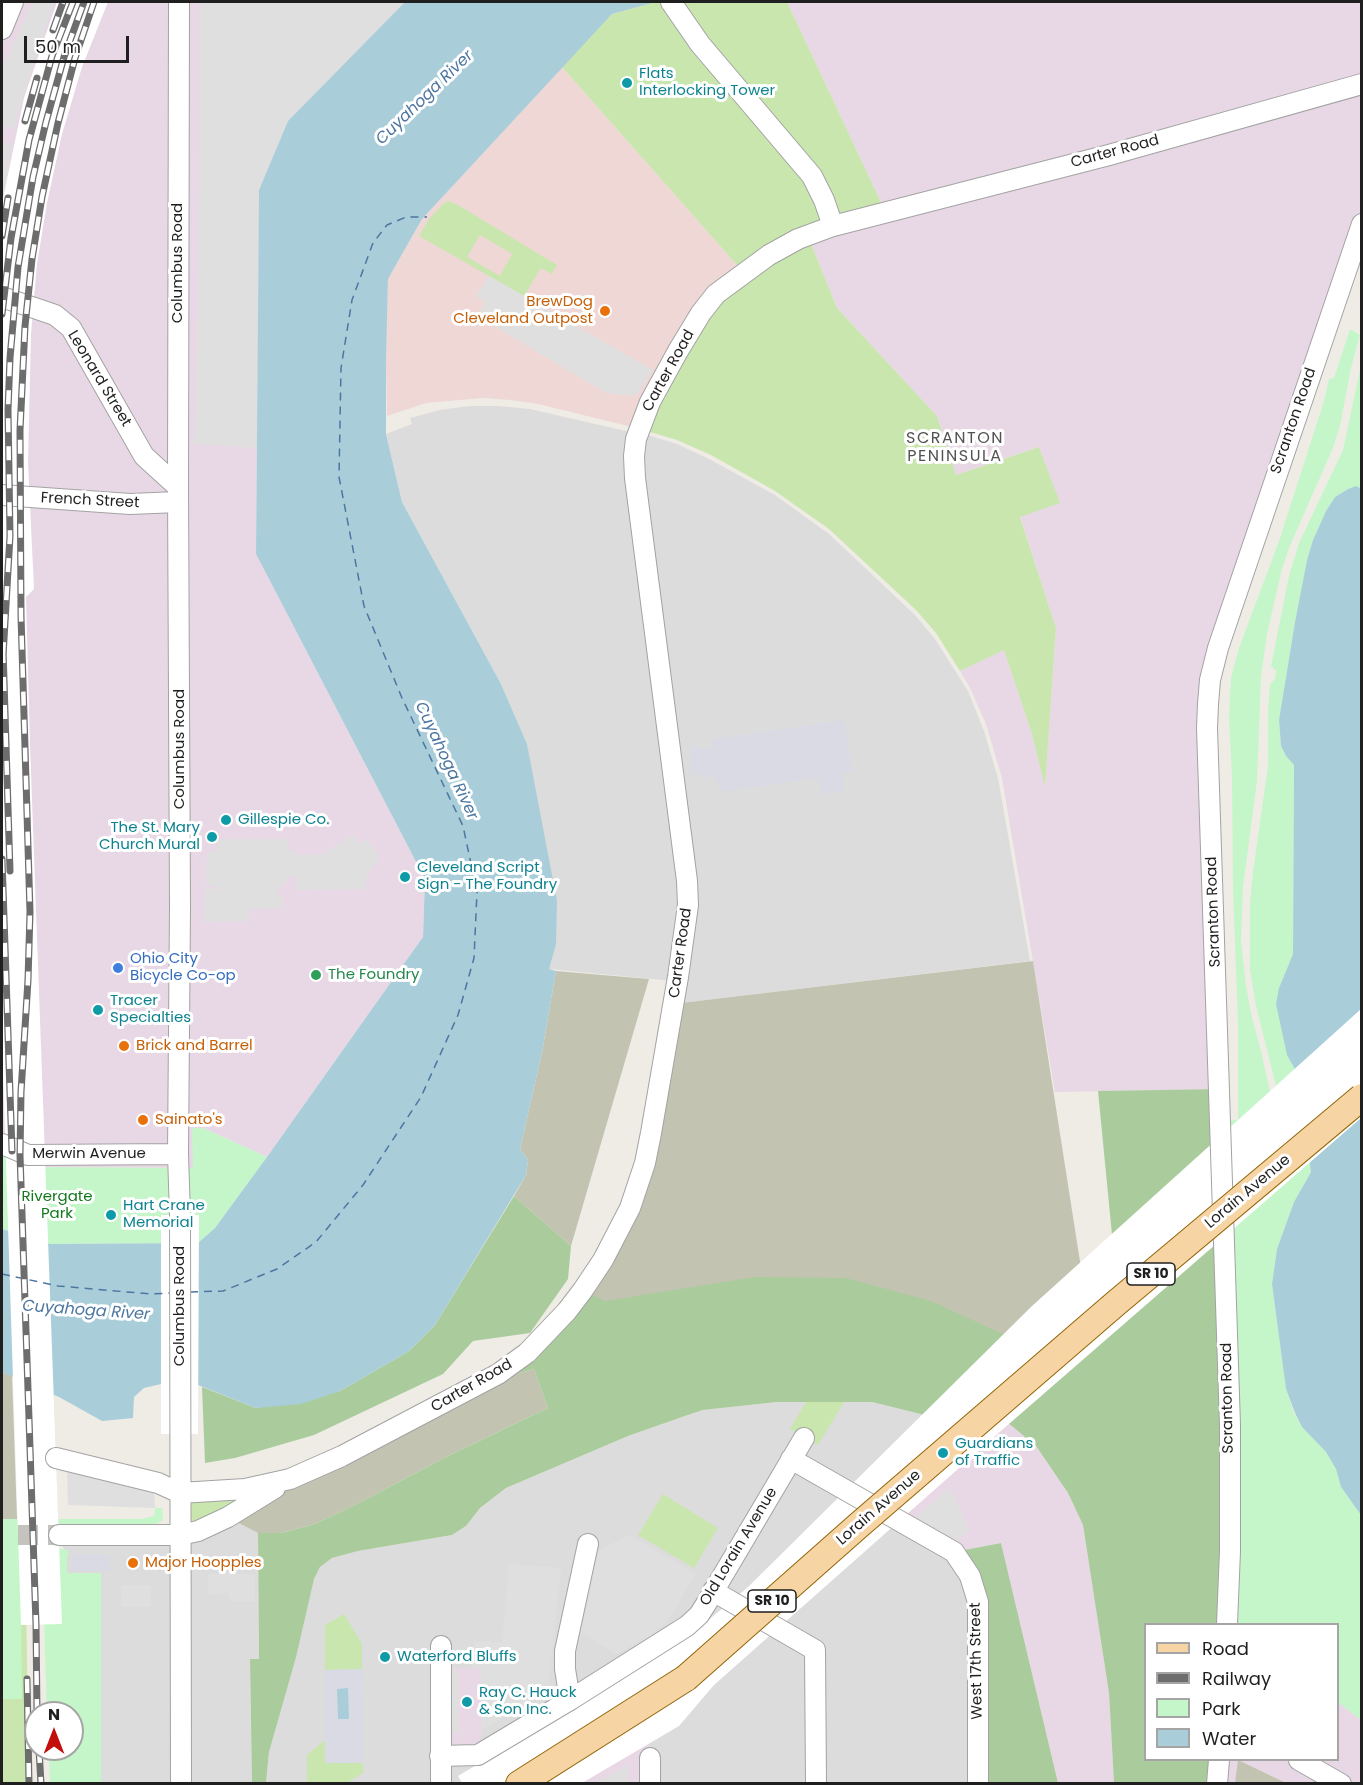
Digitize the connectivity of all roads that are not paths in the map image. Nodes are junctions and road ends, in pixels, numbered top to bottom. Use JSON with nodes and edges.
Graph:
{"nodes":[{"id":1,"x":13,"y":2,"type":"edge"},
{"id":2,"x":179,"y":2,"type":"edge"},
{"id":3,"x":674,"y":6,"type":"edge"},
{"id":4,"x":2,"y":29,"type":"edge"},
{"id":5,"x":1362,"y":84,"type":"edge"},
{"id":6,"x":1362,"y":224,"type":"edge"},
{"id":7,"x":832,"y":226,"type":"junction"},
{"id":8,"x":2,"y":297,"type":"edge"},
{"id":9,"x":178,"y":494,"type":"junction"},
{"id":10,"x":2,"y":495,"type":"edge"},
{"id":11,"x":1362,"y":1097,"type":"edge"},
{"id":12,"x":2,"y":1144,"type":"edge"},
{"id":13,"x":178,"y":1154,"type":"junction"},
{"id":14,"x":804,"y":1438,"type":"dead end"},
{"id":15,"x":56,"y":1458,"type":"dead end"},
{"id":16,"x":791,"y":1459,"type":"junction"},
{"id":17,"x":290,"y":1479,"type":"junction"},
{"id":18,"x":180,"y":1493,"type":"junction"},
{"id":19,"x":59,"y":1535,"type":"tunnel mouth"},
{"id":20,"x":180,"y":1535,"type":"junction"},
{"id":21,"x":588,"y":1544,"type":"dead end"},
{"id":22,"x":713,"y":1591,"type":"junction"},
{"id":23,"x":1227,"y":1623,"type":"edge"},
{"id":24,"x":441,"y":1646,"type":"dead end"},
{"id":25,"x":570,"y":1700,"type":"junction"},
{"id":26,"x":440,"y":1756,"type":"junction"},
{"id":27,"x":650,"y":1758,"type":"dead end"},
{"id":28,"x":1219,"y":1761,"type":"edge"},
{"id":29,"x":1301,"y":1761,"type":"edge"},
{"id":30,"x":181,"y":1784,"type":"edge"},
{"id":31,"x":441,"y":1784,"type":"edge"},
{"id":32,"x":519,"y":1784,"type":"edge"},
{"id":33,"x":650,"y":1784,"type":"edge"},
{"id":34,"x":816,"y":1784,"type":"edge"},
{"id":35,"x":978,"y":1784,"type":"edge"},
{"id":36,"x":1217,"y":1784,"type":"edge"},
{"id":37,"x":1341,"y":1784,"type":"edge"}],
"edges":[{"from":1,"to":4,"type":"street"},
{"from":2,"to":9,"type":"street","name":"Columbus Road"},
{"from":3,"to":7,"type":"street"},
{"from":5,"to":7,"type":"street","name":"Carter Road"},
{"from":6,"to":23,"type":"street","name":"Scranton Road"},
{"from":7,"to":17,"type":"street","name":"Carter Road"},
{"from":8,"to":9,"type":"street","name":"Leonard Street"},
{"from":9,"to":10,"type":"street","name":"French Street"},
{"from":9,"to":13,"type":"street","name":"Columbus Road"},
{"from":11,"to":32,"type":"main road","name":"Lorain Avenue","number":"SR 10","bridge":true},
{"from":12,"to":13,"type":"street","name":"Merwin Avenue"},
{"from":13,"to":18,"type":"street","name":"Columbus Road"},
{"from":14,"to":16,"type":"street","name":"Old Lorain Avenue"},
{"from":15,"to":18,"type":"street"},
{"from":16,"to":22,"type":"street","name":"Old Lorain Avenue"},
{"from":16,"to":35,"type":"street","name":"West 17th Street"},
{"from":17,"to":18,"type":"street","name":"Carter Road"},
{"from":17,"to":20,"type":"street"},
{"from":18,"to":20,"type":"street","name":"Columbus Road"},
{"from":19,"to":20,"type":"street"},
{"from":20,"to":30,"type":"street","name":"Columbus Road"},
{"from":21,"to":25,"type":"street"},
{"from":22,"to":25,"type":"street","name":"Old Lorain Avenue"},
{"from":22,"to":34,"type":"street"},
{"from":24,"to":26,"type":"street"},
{"from":25,"to":26,"type":"street","name":"Old Lorain Avenue"},
{"from":26,"to":31,"type":"street"},
{"from":27,"to":33,"type":"street"},
{"from":28,"to":36,"type":"street"},
{"from":29,"to":37,"type":"street"}]}
